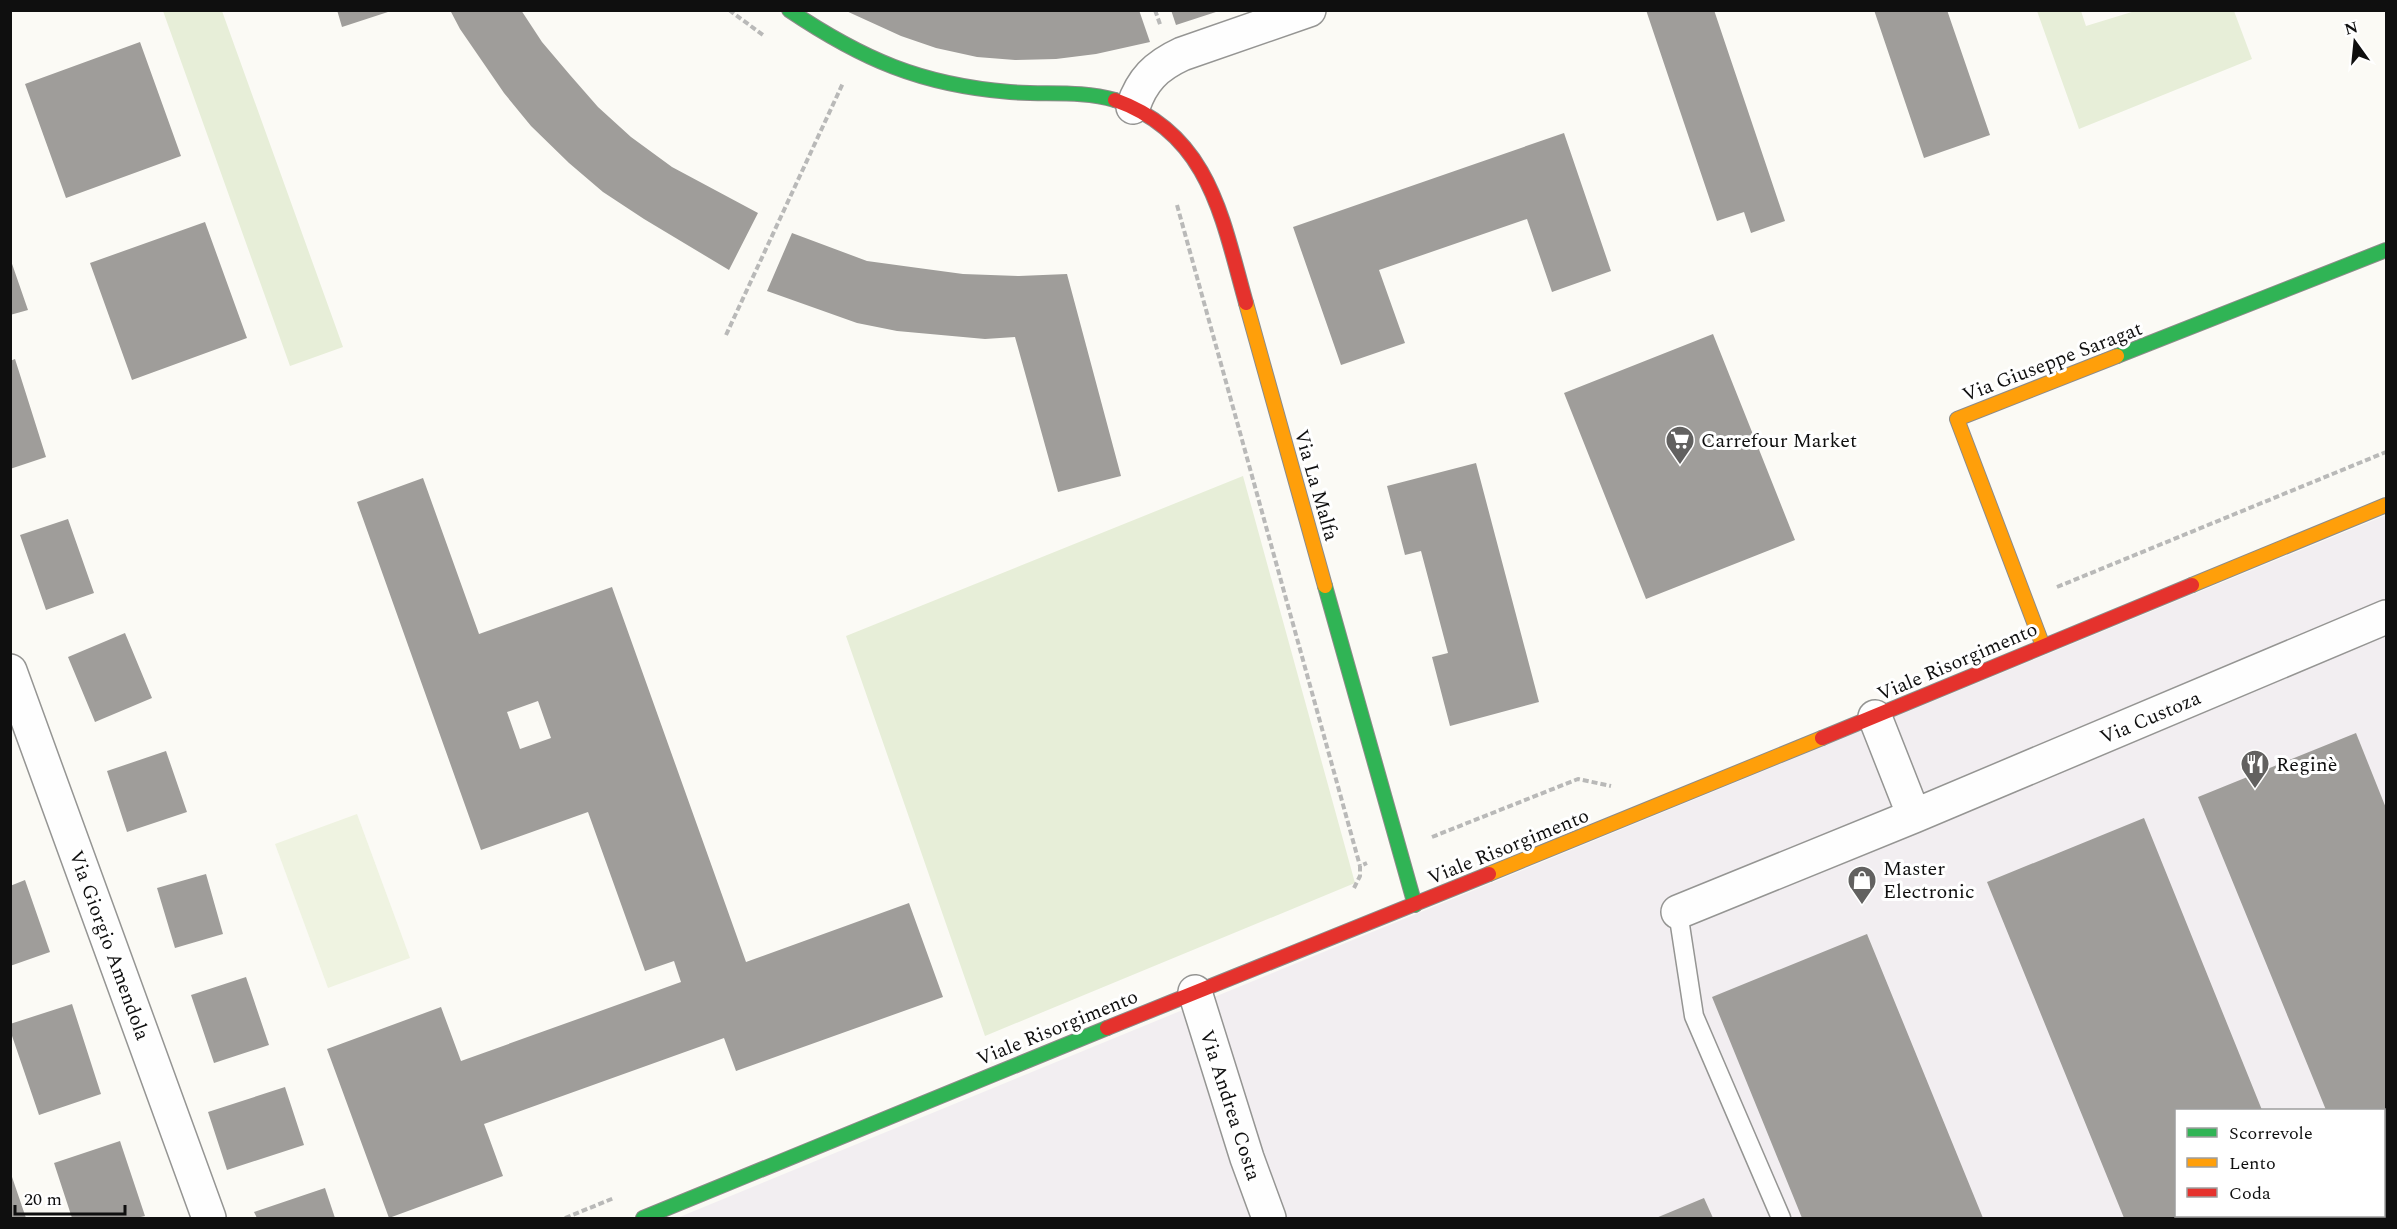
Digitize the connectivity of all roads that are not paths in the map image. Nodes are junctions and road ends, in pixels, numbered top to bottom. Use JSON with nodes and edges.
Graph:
{"nodes":[{"id":1,"x":789,"y":10,"type":"edge"},
{"id":2,"x":1309,"y":10,"type":"edge"},
{"id":3,"x":1133,"y":107,"type":"junction"},
{"id":4,"x":2386,"y":250,"type":"edge"},
{"id":5,"x":2386,"y":505,"type":"edge"},
{"id":6,"x":2386,"y":617,"type":"edge"},
{"id":7,"x":2043,"y":646,"type":"junction"},
{"id":8,"x":10,"y":671,"type":"edge"},
{"id":9,"x":1875,"y":717,"type":"junction"},
{"id":10,"x":1914,"y":816,"type":"junction"},
{"id":11,"x":1415,"y":904,"type":"junction"},
{"id":12,"x":1678,"y":912,"type":"joint"},
{"id":13,"x":1195,"y":992,"type":"junction"},
{"id":14,"x":209,"y":1218,"type":"edge"},
{"id":15,"x":643,"y":1218,"type":"edge"},
{"id":16,"x":1269,"y":1218,"type":"edge"},
{"id":17,"x":1781,"y":1218,"type":"edge"}],
"edges":[{"from":1,"to":3,"type":"street","name":"Via La Malfa"},
{"from":2,"to":3,"type":"street"},
{"from":3,"to":11,"type":"street","name":"Via La Malfa"},
{"from":4,"to":7,"type":"street","name":"Via Giuseppe Saragat"},
{"from":5,"to":7,"type":"street","name":"Viale Risorgimento"},
{"from":6,"to":10,"type":"street","name":"Via Custoza"},
{"from":7,"to":9,"type":"street","name":"Viale Risorgimento"},
{"from":8,"to":14,"type":"street","name":"Via Giorgio Amendola"},
{"from":9,"to":10,"type":"street"},
{"from":9,"to":11,"type":"street","name":"Viale Risorgimento"},
{"from":10,"to":12,"type":"street","name":"Via Custoza"},
{"from":11,"to":13,"type":"street","name":"Viale Risorgimento"},
{"from":12,"to":17,"type":"lane"},
{"from":13,"to":15,"type":"street","name":"Viale Risorgimento"},
{"from":13,"to":16,"type":"street","name":"Via Andrea Costa"}]}
